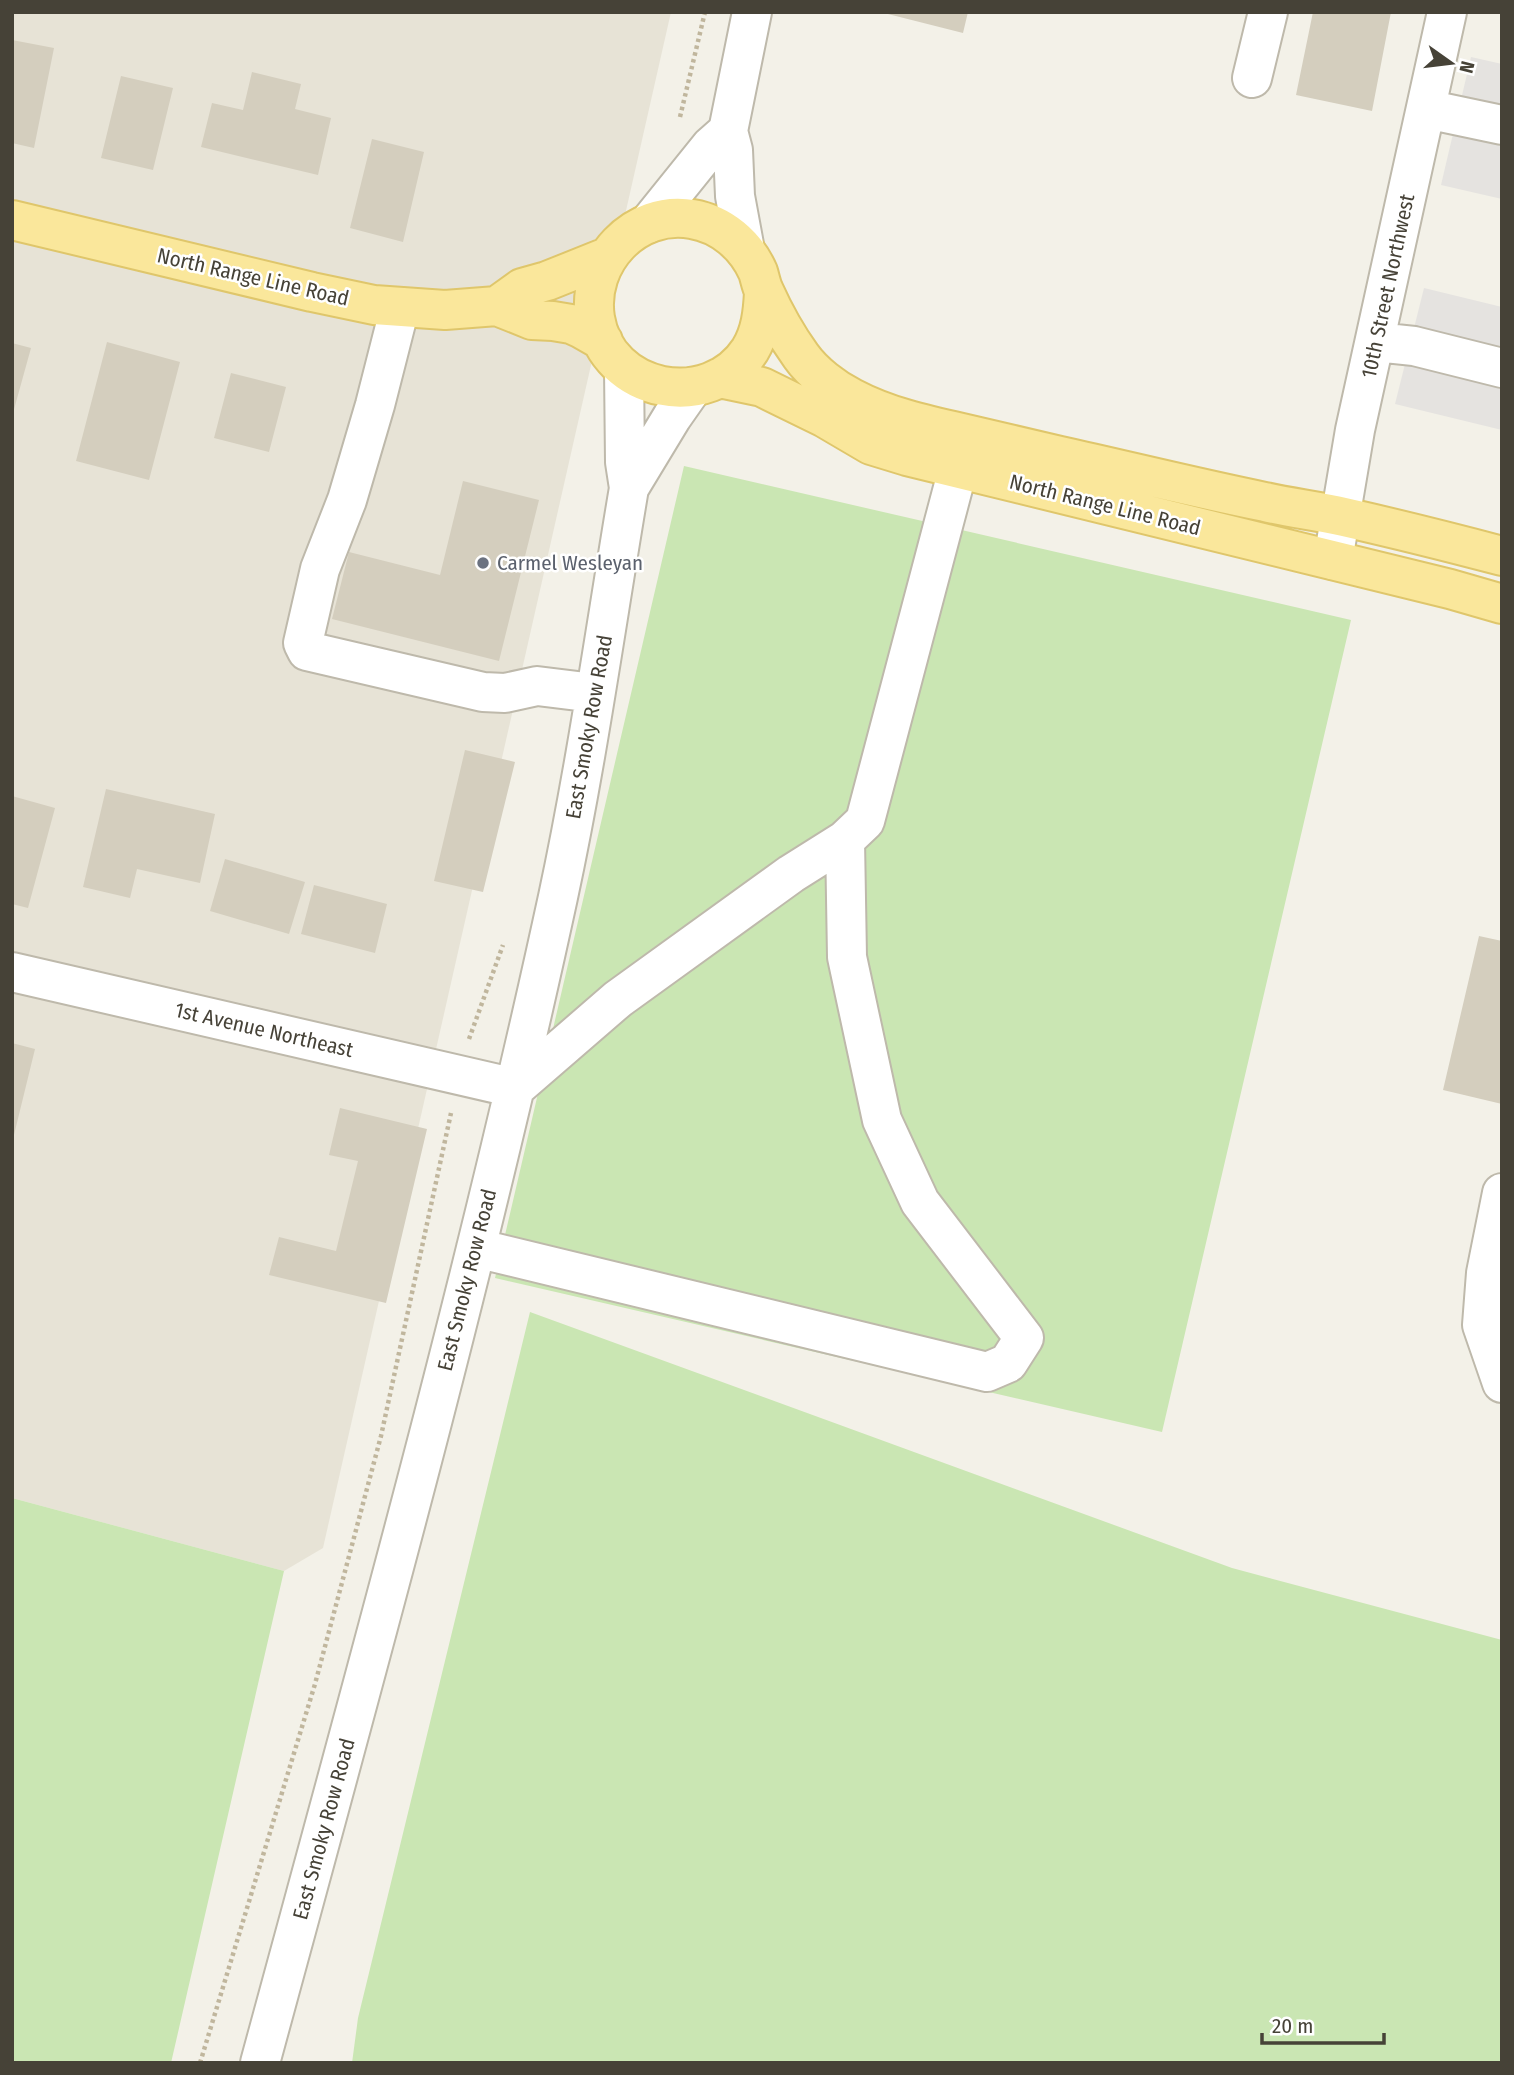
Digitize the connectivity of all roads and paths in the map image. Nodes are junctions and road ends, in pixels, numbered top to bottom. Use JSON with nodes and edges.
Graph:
{"nodes":[{"id":1,"x":705,"y":12,"type":"edge"},
{"id":2,"x":752,"y":12,"type":"edge"},
{"id":3,"x":1268,"y":12,"type":"edge"},
{"id":4,"x":1447,"y":12,"type":"edge"},
{"id":5,"x":1252,"y":78,"type":"dead end"},
{"id":6,"x":1426,"y":109,"type":"junction"},
{"id":7,"x":1502,"y":125,"type":"edge"},
{"id":8,"x":678,"y":126,"type":"dead end"},
{"id":9,"x":728,"y":131,"type":"junction"},
{"id":10,"x":12,"y":220,"type":"edge"},
{"id":11,"x":649,"y":223,"type":"junction"},
{"id":12,"x":745,"y":250,"type":"junction"},
{"id":13,"x":607,"y":257,"type":"junction"},
{"id":14,"x":764,"y":292,"type":"junction"},
{"id":15,"x":497,"y":306,"type":"junction"},
{"id":16,"x":400,"y":307,"type":"junction"},
{"id":17,"x":1376,"y":342,"type":"junction"},
{"id":18,"x":613,"y":355,"type":"junction"},
{"id":19,"x":1502,"y":368,"type":"edge"},
{"id":20,"x":706,"y":383,"type":"junction"},
{"id":21,"x":958,"y":469,"type":"junction"},
{"id":22,"x":629,"y":488,"type":"junction"},
{"id":23,"x":1340,"y":516,"type":"junction"},
{"id":24,"x":1502,"y":556,"type":"edge"},
{"id":25,"x":1333,"y":561,"type":"junction"},
{"id":26,"x":1502,"y":604,"type":"edge"},
{"id":27,"x":594,"y":693,"type":"junction"},
{"id":28,"x":845,"y":840,"type":"junction"},
{"id":29,"x":12,"y":972,"type":"edge"},
{"id":30,"x":515,"y":1088,"type":"junction"},
{"id":31,"x":453,"y":1103,"type":"dead end"},
{"id":32,"x":1502,"y":1193,"type":"edge"},
{"id":33,"x":475,"y":1248,"type":"junction"},
{"id":34,"x":1502,"y":1383,"type":"edge"},
{"id":35,"x":200,"y":2063,"type":"edge"},
{"id":36,"x":260,"y":2063,"type":"edge"}],
"edges":[{"from":1,"to":8,"type":"path"},
{"from":2,"to":9,"type":"street"},
{"from":3,"to":5,"type":"street"},
{"from":4,"to":6,"type":"street","name":"10th Street Northwest"},
{"from":6,"to":7,"type":"street"},
{"from":6,"to":17,"type":"street","name":"10th Street Northwest"},
{"from":9,"to":11,"type":"street"},
{"from":9,"to":12,"type":"street"},
{"from":10,"to":16,"type":"main road","name":"North Range Line Road"},
{"from":11,"to":12,"type":"main road"},
{"from":11,"to":13,"type":"main road"},
{"from":12,"to":14,"type":"main road"},
{"from":13,"to":15,"type":"main road","name":"North Range Line Road"},
{"from":13,"to":18,"type":"main road"},
{"from":14,"to":20,"type":"main road"},
{"from":14,"to":23,"type":"main road","name":"North Range Line Road"},
{"from":15,"to":16,"type":"main road","name":"North Range Line Road"},
{"from":15,"to":18,"type":"main road","name":"North Range Line Road"},
{"from":16,"to":27,"type":"street"},
{"from":17,"to":19,"type":"street"},
{"from":17,"to":23,"type":"street","name":"10th Street Northwest"},
{"from":18,"to":20,"type":"main road"},
{"from":18,"to":22,"type":"street","name":"East Smoky Row Road"},
{"from":20,"to":21,"type":"main road","name":"North Range Line Road"},
{"from":20,"to":22,"type":"street","name":"East Smoky Row Road"},
{"from":21,"to":25,"type":"main road","name":"North Range Line Road"},
{"from":21,"to":28,"type":"street"},
{"from":22,"to":27,"type":"street","name":"East Smoky Row Road"},
{"from":23,"to":24,"type":"main road","name":"North Range Line Road"},
{"from":23,"to":25,"type":"street","name":"10th Street Northwest"},
{"from":25,"to":26,"type":"main road","name":"North Range Line Road"},
{"from":27,"to":30,"type":"street","name":"East Smoky Row Road"},
{"from":28,"to":30,"type":"street"},
{"from":28,"to":33,"type":"street"},
{"from":29,"to":30,"type":"street","name":"1st Avenue Northeast"},
{"from":30,"to":33,"type":"street","name":"East Smoky Row Road"},
{"from":31,"to":35,"type":"path"},
{"from":32,"to":34,"type":"street"},
{"from":33,"to":36,"type":"street","name":"East Smoky Row Road"}]}
